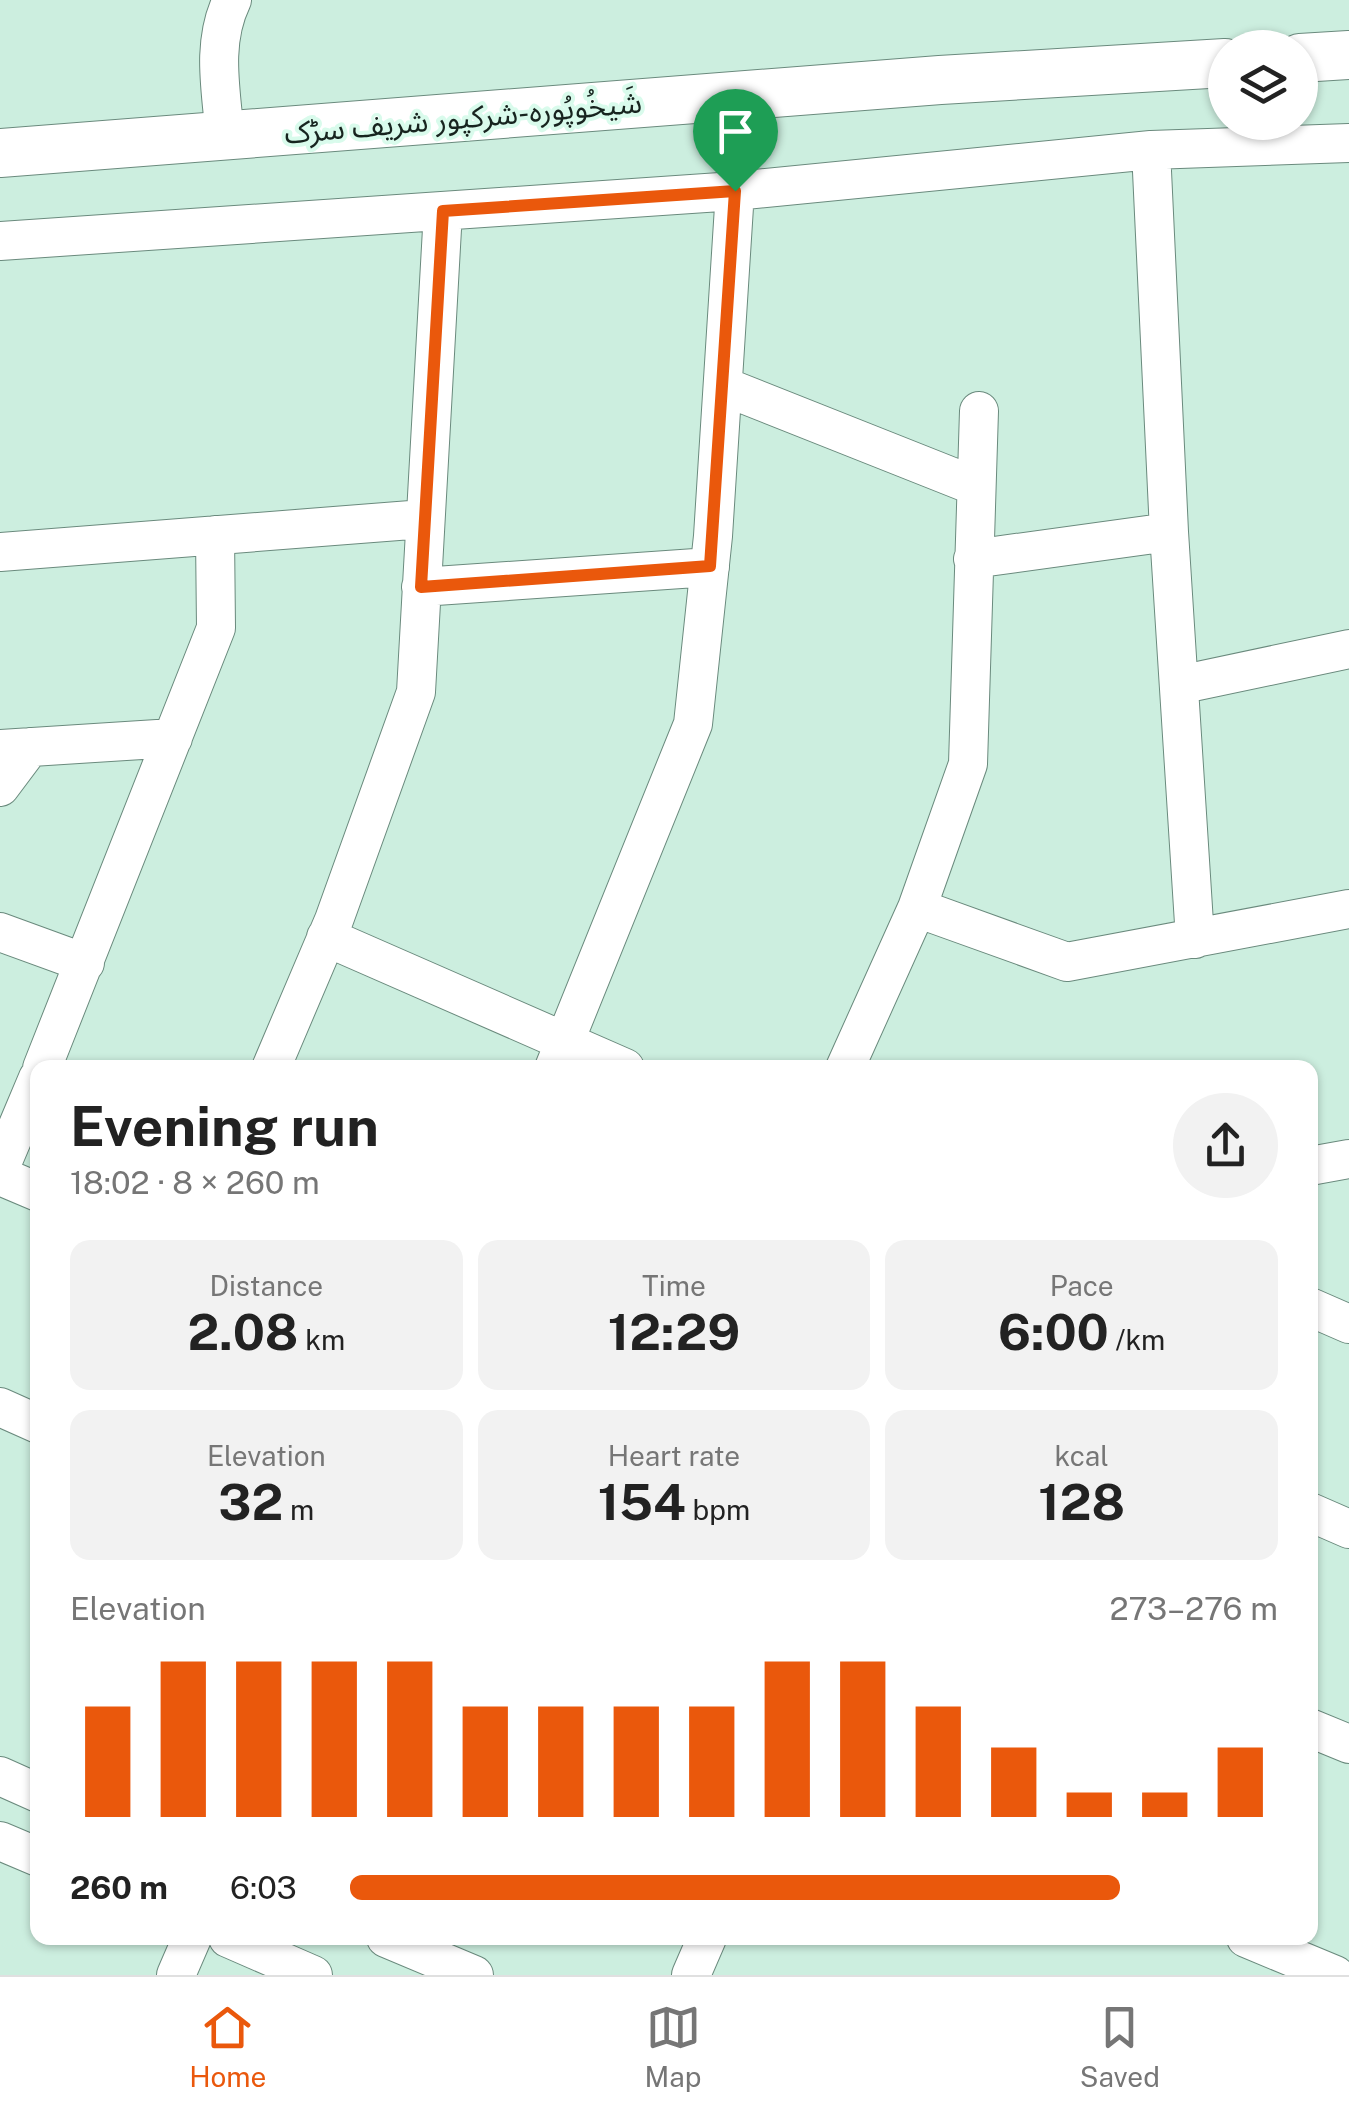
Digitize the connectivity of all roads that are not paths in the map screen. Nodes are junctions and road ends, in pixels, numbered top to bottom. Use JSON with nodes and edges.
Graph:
{"nodes":[{"id":1,"x":232,"y":0,"type":"edge"},
{"id":2,"x":1349,"y":56,"type":"edge"},
{"id":3,"x":1318,"y":57,"type":"edge"},
{"id":4,"x":1208,"y":64,"type":"edge"},
{"id":5,"x":225,"y":136,"type":"junction"},
{"id":6,"x":1349,"y":143,"type":"edge"},
{"id":7,"x":1151,"y":150,"type":"junction"},
{"id":8,"x":0,"y":153,"type":"edge"},
{"id":9,"x":735,"y":191,"type":"junction"},
{"id":10,"x":443,"y":211,"type":"junction"},
{"id":11,"x":0,"y":241,"type":"edge"},
{"id":12,"x":723,"y":386,"type":"junction"},
{"id":13,"x":979,"y":412,"type":"dead end"},
{"id":14,"x":975,"y":486,"type":"junction"},
{"id":15,"x":424,"y":520,"type":"junction"},
{"id":16,"x":1169,"y":532,"type":"junction"},
{"id":17,"x":215,"y":535,"type":"junction"},
{"id":18,"x":0,"y":552,"type":"edge"},
{"id":19,"x":973,"y":559,"type":"junction"},
{"id":20,"x":710,"y":566,"type":"junction"},
{"id":21,"x":421,"y":587,"type":"junction"},
{"id":22,"x":1349,"y":649,"type":"edge"},
{"id":23,"x":1180,"y":685,"type":"junction"},
{"id":24,"x":174,"y":738,"type":"junction"},
{"id":25,"x":15,"y":748,"type":"edge"},
{"id":26,"x":0,"y":788,"type":"edge"},
{"id":27,"x":917,"y":908,"type":"junction"},
{"id":28,"x":1349,"y":909,"type":"edge"},
{"id":29,"x":0,"y":932,"type":"edge"},
{"id":30,"x":326,"y":936,"type":"junction"},
{"id":31,"x":1195,"y":939,"type":"junction"},
{"id":32,"x":86,"y":963,"type":"junction"},
{"id":33,"x":559,"y":1054,"type":"edge"},
{"id":34,"x":45,"y":1060,"type":"edge"},
{"id":35,"x":274,"y":1060,"type":"edge"},
{"id":36,"x":587,"y":1060,"type":"edge"},
{"id":37,"x":848,"y":1060,"type":"edge"},
{"id":38,"x":30,"y":1098,"type":"edge"},
{"id":39,"x":1349,"y":1159,"type":"edge"},
{"id":40,"x":1318,"y":1165,"type":"edge"},
{"id":41,"x":0,"y":1172,"type":"edge"},
{"id":42,"x":30,"y":1188,"type":"edge"},
{"id":43,"x":1318,"y":1310,"type":"edge"},
{"id":44,"x":1349,"y":1324,"type":"edge"},
{"id":45,"x":0,"y":1408,"type":"edge"},
{"id":46,"x":30,"y":1421,"type":"edge"},
{"id":47,"x":1318,"y":1515,"type":"edge"},
{"id":48,"x":1349,"y":1529,"type":"edge"},
{"id":49,"x":1318,"y":1731,"type":"edge"},
{"id":50,"x":1349,"y":1744,"type":"edge"},
{"id":51,"x":0,"y":1776,"type":"edge"},
{"id":52,"x":30,"y":1789,"type":"edge"},
{"id":53,"x":0,"y":1841,"type":"edge"},
{"id":54,"x":30,"y":1854,"type":"edge"},
{"id":55,"x":189,"y":1945,"type":"edge"},
{"id":56,"x":244,"y":1945,"type":"edge"},
{"id":57,"x":403,"y":1945,"type":"edge"},
{"id":58,"x":703,"y":1945,"type":"edge"},
{"id":59,"x":1256,"y":1945,"type":"edge"},
{"id":60,"x":1286,"y":1965,"type":"edge"},
{"id":61,"x":176,"y":1975,"type":"edge"},
{"id":62,"x":313,"y":1975,"type":"edge"},
{"id":63,"x":474,"y":1975,"type":"edge"},
{"id":64,"x":691,"y":1975,"type":"edge"},
{"id":65,"x":1335,"y":1975,"type":"edge"}],
"edges":[{"from":1,"to":5,"type":"street"},
{"from":2,"to":3,"type":"main road"},
{"from":4,"to":5,"type":"main road","name":"شَيخُوپُورہ-شرکپور شریف سڑک"},
{"from":5,"to":8,"type":"main road","name":"شَيخُوپُورہ-شرکپور شریف سڑک"},
{"from":6,"to":7,"type":"street"},
{"from":7,"to":9,"type":"street"},
{"from":7,"to":16,"type":"street"},
{"from":9,"to":10,"type":"street"},
{"from":9,"to":12,"type":"street"},
{"from":10,"to":11,"type":"street"},
{"from":10,"to":15,"type":"street"},
{"from":12,"to":14,"type":"street"},
{"from":12,"to":20,"type":"street"},
{"from":13,"to":14,"type":"street"},
{"from":14,"to":19,"type":"street"},
{"from":15,"to":17,"type":"street"},
{"from":15,"to":21,"type":"street"},
{"from":16,"to":19,"type":"street"},
{"from":16,"to":23,"type":"street"},
{"from":17,"to":18,"type":"street"},
{"from":17,"to":24,"type":"street"},
{"from":19,"to":27,"type":"street"},
{"from":20,"to":21,"type":"street"},
{"from":20,"to":33,"type":"street"},
{"from":21,"to":30,"type":"street"},
{"from":22,"to":23,"type":"street"},
{"from":23,"to":31,"type":"street"},
{"from":24,"to":25,"type":"street"},
{"from":24,"to":32,"type":"street"},
{"from":25,"to":26,"type":"street"},
{"from":27,"to":31,"type":"street"},
{"from":27,"to":37,"type":"street"},
{"from":28,"to":31,"type":"street"},
{"from":29,"to":32,"type":"street"},
{"from":30,"to":33,"type":"street"},
{"from":30,"to":35,"type":"street"},
{"from":32,"to":34,"type":"street"},
{"from":33,"to":36,"type":"street"},
{"from":38,"to":41,"type":"street"},
{"from":39,"to":40,"type":"street"},
{"from":41,"to":42,"type":"street"},
{"from":43,"to":44,"type":"street"},
{"from":45,"to":46,"type":"street"},
{"from":47,"to":48,"type":"street"},
{"from":49,"to":50,"type":"street"},
{"from":51,"to":52,"type":"street"},
{"from":53,"to":54,"type":"street"},
{"from":55,"to":61,"type":"street"},
{"from":56,"to":62,"type":"street"},
{"from":57,"to":63,"type":"street"},
{"from":58,"to":64,"type":"street"},
{"from":59,"to":60,"type":"street"},
{"from":60,"to":65,"type":"street"}]}
